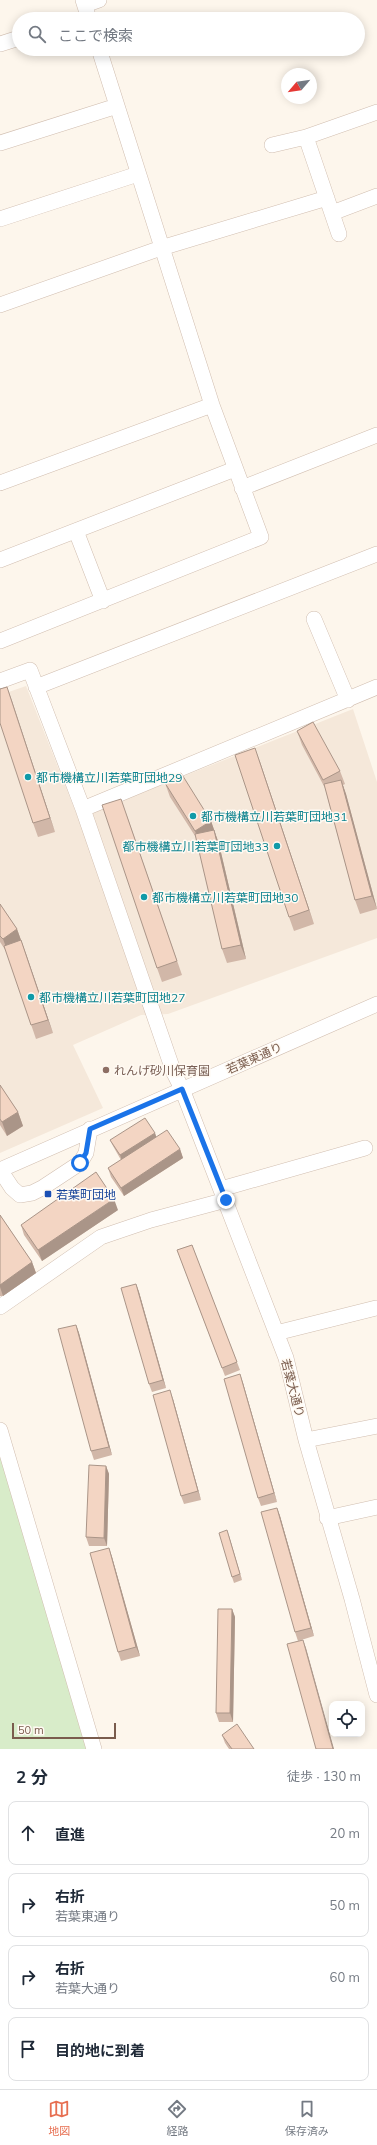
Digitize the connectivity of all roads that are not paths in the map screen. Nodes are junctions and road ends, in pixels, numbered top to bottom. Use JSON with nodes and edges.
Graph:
{"nodes":[{"id":1,"x":12,"y":40,"type":"edge"},
{"id":2,"x":0,"y":44,"type":"edge"},
{"id":3,"x":101,"y":56,"type":"edge"},
{"id":4,"x":117,"y":106,"type":"junction"},
{"id":5,"x":377,"y":112,"type":"edge"},
{"id":6,"x":306,"y":137,"type":"junction"},
{"id":7,"x":0,"y":142,"type":"edge"},
{"id":8,"x":272,"y":145,"type":"dead end"},
{"id":9,"x":138,"y":174,"type":"junction"},
{"id":10,"x":377,"y":196,"type":"edge"},
{"id":11,"x":327,"y":198,"type":"junction"},
{"id":12,"x":332,"y":213,"type":"junction"},
{"id":13,"x":0,"y":219,"type":"edge"},
{"id":14,"x":339,"y":234,"type":"dead end"},
{"id":15,"x":161,"y":248,"type":"junction"},
{"id":16,"x":0,"y":305,"type":"edge"},
{"id":17,"x":212,"y":404,"type":"junction"},
{"id":18,"x":377,"y":436,"type":"edge"},
{"id":19,"x":235,"y":469,"type":"junction"},
{"id":20,"x":0,"y":483,"type":"edge"},
{"id":21,"x":242,"y":488,"type":"junction"},
{"id":22,"x":76,"y":531,"type":"junction"},
{"id":23,"x":377,"y":554,"type":"edge"},
{"id":24,"x":0,"y":560,"type":"edge"},
{"id":25,"x":103,"y":601,"type":"junction"},
{"id":26,"x":314,"y":619,"type":"dead end"},
{"id":27,"x":0,"y":640,"type":"edge"},
{"id":28,"x":0,"y":681,"type":"edge"},
{"id":29,"x":36,"y":687,"type":"junction"},
{"id":30,"x":377,"y":687,"type":"edge"},
{"id":31,"x":348,"y":700,"type":"junction"},
{"id":32,"x":82,"y":809,"type":"junction"},
{"id":33,"x":377,"y":1004,"type":"edge"},
{"id":34,"x":182,"y":1089,"type":"junction"},
{"id":35,"x":90,"y":1129,"type":"junction"},
{"id":36,"x":365,"y":1148,"type":"dead end"},
{"id":37,"x":0,"y":1170,"type":"edge"},
{"id":38,"x":223,"y":1195,"type":"junction"},
{"id":39,"x":0,"y":1307,"type":"edge"},
{"id":40,"x":376,"y":1308,"type":"edge"},
{"id":41,"x":276,"y":1333,"type":"junction"},
{"id":42,"x":377,"y":1426,"type":"edge"},
{"id":43,"x":0,"y":1430,"type":"edge"},
{"id":44,"x":306,"y":1440,"type":"junction"},
{"id":45,"x":377,"y":1507,"type":"edge"},
{"id":46,"x":327,"y":1518,"type":"junction"},
{"id":47,"x":377,"y":1695,"type":"edge"},
{"id":48,"x":94,"y":1749,"type":"edge"}],
"edges":[{"from":1,"to":2,"type":"street"},
{"from":3,"to":4,"type":"street"},
{"from":4,"to":7,"type":"street"},
{"from":4,"to":9,"type":"street"},
{"from":5,"to":6,"type":"street"},
{"from":6,"to":8,"type":"street"},
{"from":6,"to":11,"type":"street"},
{"from":9,"to":13,"type":"street"},
{"from":9,"to":15,"type":"street"},
{"from":10,"to":12,"type":"street"},
{"from":11,"to":12,"type":"street"},
{"from":11,"to":15,"type":"street"},
{"from":12,"to":14,"type":"street"},
{"from":15,"to":16,"type":"street"},
{"from":15,"to":17,"type":"street"},
{"from":17,"to":19,"type":"street"},
{"from":17,"to":20,"type":"street"},
{"from":18,"to":21,"type":"street"},
{"from":19,"to":21,"type":"street"},
{"from":19,"to":22,"type":"street"},
{"from":21,"to":25,"type":"street"},
{"from":22,"to":24,"type":"street"},
{"from":22,"to":25,"type":"street"},
{"from":23,"to":29,"type":"street"},
{"from":25,"to":27,"type":"street"},
{"from":26,"to":31,"type":"street"},
{"from":28,"to":29,"type":"street","name":"若葉大通り"},
{"from":29,"to":32,"type":"street","name":"若葉大通り"},
{"from":30,"to":31,"type":"street"},
{"from":31,"to":32,"type":"street"},
{"from":32,"to":34,"type":"street","name":"若葉大通り"},
{"from":33,"to":34,"type":"street","name":"若葉東通り"},
{"from":34,"to":35,"type":"street","name":"若葉東通り"},
{"from":34,"to":38,"type":"street","name":"若葉大通り"},
{"from":35,"to":37,"type":"street","name":"若葉東通り"},
{"from":35,"to":37,"type":"street"},
{"from":36,"to":38,"type":"street"},
{"from":38,"to":39,"type":"street"},
{"from":38,"to":41,"type":"street","name":"若葉大通り"},
{"from":40,"to":41,"type":"street"},
{"from":41,"to":44,"type":"street","name":"若葉大通り"},
{"from":42,"to":44,"type":"street"},
{"from":43,"to":48,"type":"street"},
{"from":44,"to":46,"type":"street","name":"若葉大通り"},
{"from":45,"to":46,"type":"street"},
{"from":46,"to":47,"type":"street","name":"若葉大通り"}]}
